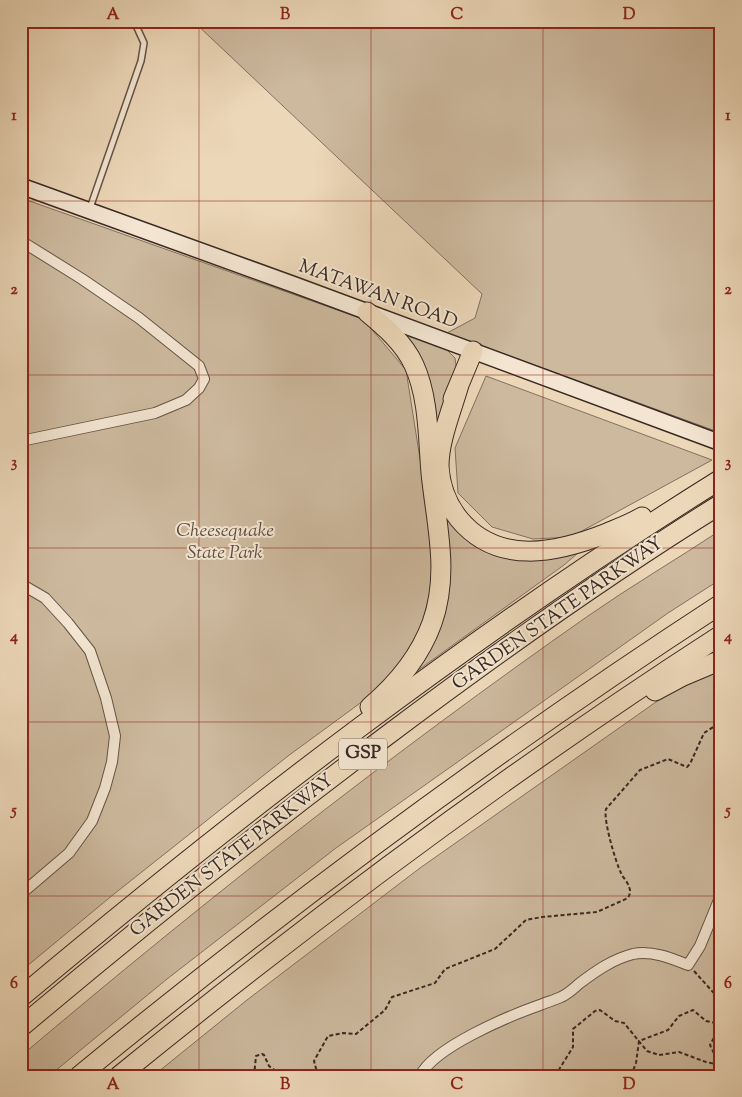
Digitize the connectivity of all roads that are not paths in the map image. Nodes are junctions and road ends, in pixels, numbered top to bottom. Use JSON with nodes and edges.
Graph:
{"nodes":[{"id":1,"x":134,"y":21,"type":"edge"},
{"id":2,"x":21,"y":186,"type":"edge"},
{"id":3,"x":89,"y":211,"type":"junction"},
{"id":4,"x":21,"y":241,"type":"edge"},
{"id":5,"x":367,"y":312,"type":"junction"},
{"id":6,"x":473,"y":351,"type":"junction"},
{"id":7,"x":458,"y":388,"type":"junction"},
{"id":8,"x":21,"y":441,"type":"edge"},
{"id":9,"x":721,"y":443,"type":"edge"},
{"id":10,"x":431,"y":458,"type":"junction"},
{"id":11,"x":721,"y":479,"type":"edge"},
{"id":12,"x":698,"y":493,"type":"junction"},
{"id":13,"x":721,"y":504,"type":"edge"},
{"id":14,"x":21,"y":584,"type":"edge"},
{"id":15,"x":721,"y":604,"type":"edge"},
{"id":16,"x":721,"y":635,"type":"edge"},
{"id":17,"x":721,"y":660,"type":"edge"},
{"id":18,"x":601,"y":715,"type":"junction"},
{"id":19,"x":300,"y":772,"type":"junction"},
{"id":20,"x":21,"y":894,"type":"edge"},
{"id":21,"x":721,"y":895,"type":"edge"},
{"id":22,"x":21,"y":997,"type":"edge"},
{"id":23,"x":21,"y":1027,"type":"edge"},
{"id":24,"x":79,"y":1076,"type":"edge"},
{"id":25,"x":119,"y":1076,"type":"edge"},
{"id":26,"x":420,"y":1076,"type":"edge"}],
"edges":[{"from":1,"to":3,"type":"lane"},
{"from":2,"to":3,"type":"main road","name":"MATAWAN ROAD"},
{"from":3,"to":5,"type":"main road","name":"MATAWAN ROAD"},
{"from":4,"to":8,"type":"street"},
{"from":5,"to":6,"type":"main road","name":"MATAWAN ROAD"},
{"from":5,"to":10,"type":"highway"},
{"from":6,"to":7,"type":"highway"},
{"from":6,"to":9,"type":"main road","name":"MATAWAN ROAD"},
{"from":7,"to":10,"type":"highway"},
{"from":7,"to":12,"type":"highway"},
{"from":10,"to":19,"type":"highway"},
{"from":11,"to":12,"type":"highway","name":"GARDEN STATE PARKWAY","number":"GSP"},
{"from":12,"to":19,"type":"highway","name":"GARDEN STATE PARKWAY","number":"GSP"},
{"from":13,"to":23,"type":"highway","name":"GARDEN STATE PARKWAY","number":"GSP"},
{"from":14,"to":20,"type":"street"},
{"from":15,"to":24,"type":"highway"},
{"from":16,"to":18,"type":"highway"},
{"from":17,"to":18,"type":"highway"},
{"from":18,"to":25,"type":"highway"},
{"from":19,"to":22,"type":"highway","name":"GARDEN STATE PARKWAY","number":"GSP"},
{"from":21,"to":26,"type":"street"}]}
